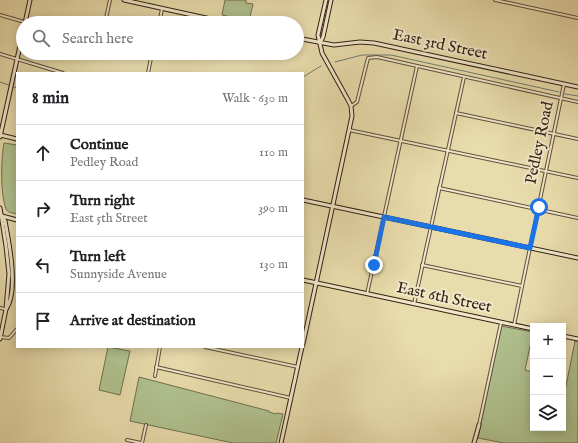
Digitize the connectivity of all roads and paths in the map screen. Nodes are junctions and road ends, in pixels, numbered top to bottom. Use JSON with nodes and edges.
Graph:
{"nodes":[{"id":1,"x":30,"y":0,"type":"edge"},
{"id":2,"x":110,"y":0,"type":"edge"},
{"id":3,"x":124,"y":0,"type":"edge"},
{"id":4,"x":326,"y":0,"type":"edge"},
{"id":5,"x":331,"y":0,"type":"edge"},
{"id":6,"x":495,"y":0,"type":"edge"},
{"id":7,"x":162,"y":8,"type":"junction"},
{"id":8,"x":0,"y":15,"type":"edge"},
{"id":9,"x":27,"y":16,"type":"edge"},
{"id":10,"x":107,"y":16,"type":"edge"},
{"id":11,"x":160,"y":16,"type":"edge"},
{"id":12,"x":197,"y":16,"type":"edge"},
{"id":13,"x":578,"y":18,"type":"edge"},
{"id":14,"x":16,"y":20,"type":"edge"},
{"id":15,"x":304,"y":40,"type":"edge"},
{"id":16,"x":320,"y":43,"type":"junction"},
{"id":17,"x":0,"y":54,"type":"edge"},
{"id":18,"x":16,"y":60,"type":"edge"},
{"id":19,"x":17,"y":60,"type":"joint"},
{"id":20,"x":151,"y":60,"type":"edge"},
{"id":21,"x":417,"y":66,"type":"junction"},
{"id":22,"x":59,"y":72,"type":"edge"},
{"id":23,"x":148,"y":72,"type":"edge"},
{"id":24,"x":464,"y":76,"type":"junction"},
{"id":25,"x":564,"y":84,"type":"junction"},
{"id":26,"x":578,"y":86,"type":"edge"},
{"id":27,"x":561,"y":98,"type":"junction"},
{"id":28,"x":578,"y":102,"type":"edge"},
{"id":29,"x":351,"y":106,"type":"junction"},
{"id":30,"x":456,"y":113,"type":"junction"},
{"id":31,"x":349,"y":130,"type":"junction"},
{"id":32,"x":554,"y":134,"type":"junction"},
{"id":33,"x":0,"y":136,"type":"edge"},
{"id":34,"x":16,"y":138,"type":"edge"},
{"id":35,"x":578,"y":139,"type":"edge"},
{"id":36,"x":401,"y":141,"type":"junction"},
{"id":37,"x":447,"y":150,"type":"junction"},
{"id":38,"x":546,"y":172,"type":"junction"},
{"id":39,"x":578,"y":178,"type":"edge"},
{"id":40,"x":439,"y":188,"type":"junction"},
{"id":41,"x":304,"y":200,"type":"edge"},
{"id":42,"x":333,"y":206,"type":"junction"},
{"id":43,"x":0,"y":208,"type":"edge"},
{"id":44,"x":538,"y":209,"type":"junction"},
{"id":45,"x":1,"y":216,"type":"edge"},
{"id":46,"x":384,"y":217,"type":"junction"},
{"id":47,"x":578,"y":218,"type":"edge"},
{"id":48,"x":16,"y":220,"type":"edge"},
{"id":49,"x":430,"y":227,"type":"junction"},
{"id":50,"x":530,"y":248,"type":"junction"},
{"id":51,"x":578,"y":258,"type":"edge"},
{"id":52,"x":422,"y":265,"type":"junction"},
{"id":53,"x":304,"y":280,"type":"edge"},
{"id":54,"x":316,"y":283,"type":"junction"},
{"id":55,"x":522,"y":286,"type":"junction"},
{"id":56,"x":367,"y":294,"type":"junction"},
{"id":57,"x":414,"y":304,"type":"junction"},
{"id":58,"x":0,"y":308,"type":"edge"},
{"id":59,"x":6,"y":309,"type":"junction"},
{"id":60,"x":501,"y":322,"type":"junction"},
{"id":61,"x":514,"y":325,"type":"junction"},
{"id":62,"x":530,"y":328,"type":"edge"},
{"id":63,"x":16,"y":330,"type":"edge"},
{"id":64,"x":566,"y":337,"type":"edge"},
{"id":65,"x":0,"y":338,"type":"edge"},
{"id":66,"x":304,"y":339,"type":"edge"},
{"id":67,"x":578,"y":339,"type":"edge"},
{"id":68,"x":160,"y":348,"type":"edge"},
{"id":69,"x":210,"y":348,"type":"edge"},
{"id":70,"x":302,"y":348,"type":"edge"},
{"id":71,"x":156,"y":367,"type":"junction"},
{"id":72,"x":298,"y":367,"type":"junction"},
{"id":73,"x":155,"y":376,"type":"dead end"},
{"id":74,"x":291,"y":398,"type":"junction"},
{"id":75,"x":146,"y":424,"type":"dead end"},
{"id":76,"x":479,"y":425,"type":"joint"},
{"id":77,"x":127,"y":440,"type":"dead end"},
{"id":78,"x":141,"y":443,"type":"edge"},
{"id":79,"x":282,"y":443,"type":"edge"},
{"id":80,"x":474,"y":443,"type":"edge"}],
"edges":[{"from":1,"to":9,"type":"street"},
{"from":2,"to":10,"type":"street"},
{"from":3,"to":7,"type":"street"},
{"from":4,"to":16,"type":"street"},
{"from":5,"to":16,"type":"street"},
{"from":6,"to":13,"type":"street"},
{"from":7,"to":11,"type":"street"},
{"from":7,"to":12,"type":"street"},
{"from":8,"to":14,"type":"street"},
{"from":15,"to":16,"type":"street","name":"East 3rd Street"},
{"from":16,"to":25,"type":"street","name":"East 3rd Street"},
{"from":16,"to":29,"type":"street"},
{"from":17,"to":18,"type":"street"},
{"from":19,"to":22,"type":"street"},
{"from":19,"to":33,"type":"street"},
{"from":20,"to":23,"type":"street"},
{"from":21,"to":24,"type":"street"},
{"from":21,"to":29,"type":"street"},
{"from":21,"to":36,"type":"street"},
{"from":24,"to":27,"type":"street"},
{"from":24,"to":30,"type":"street"},
{"from":25,"to":26,"type":"street","name":"East 3rd Street"},
{"from":25,"to":27,"type":"street","name":"Pedley Road"},
{"from":27,"to":28,"type":"street"},
{"from":27,"to":32,"type":"street","name":"Pedley Road"},
{"from":29,"to":31,"type":"street"},
{"from":30,"to":32,"type":"street"},
{"from":30,"to":37,"type":"street"},
{"from":31,"to":36,"type":"street"},
{"from":31,"to":42,"type":"street"},
{"from":32,"to":35,"type":"street"},
{"from":32,"to":38,"type":"street","name":"Pedley Road"},
{"from":33,"to":34,"type":"street"},
{"from":36,"to":37,"type":"street"},
{"from":36,"to":46,"type":"street"},
{"from":37,"to":38,"type":"street"},
{"from":37,"to":40,"type":"street"},
{"from":38,"to":39,"type":"street"},
{"from":38,"to":44,"type":"street","name":"Pedley Road"},
{"from":40,"to":44,"type":"street"},
{"from":40,"to":49,"type":"street"},
{"from":41,"to":42,"type":"street"},
{"from":42,"to":46,"type":"street"},
{"from":42,"to":54,"type":"street"},
{"from":43,"to":45,"type":"street"},
{"from":44,"to":47,"type":"street"},
{"from":44,"to":50,"type":"street","name":"Pedley Road"},
{"from":45,"to":48,"type":"street"},
{"from":45,"to":59,"type":"street"},
{"from":46,"to":49,"type":"street"},
{"from":46,"to":56,"type":"street"},
{"from":49,"to":50,"type":"street"},
{"from":49,"to":52,"type":"street"},
{"from":50,"to":51,"type":"street"},
{"from":50,"to":55,"type":"street","name":"Pedley Road"},
{"from":52,"to":55,"type":"street"},
{"from":52,"to":57,"type":"street"},
{"from":53,"to":54,"type":"street","name":"East 6th Street"},
{"from":54,"to":56,"type":"street","name":"East 6th Street"},
{"from":54,"to":66,"type":"street"},
{"from":55,"to":61,"type":"street","name":"Pedley Road"},
{"from":56,"to":57,"type":"street","name":"East 6th Street"},
{"from":57,"to":60,"type":"street","name":"East 6th Street"},
{"from":58,"to":59,"type":"street"},
{"from":59,"to":65,"type":"street"},
{"from":60,"to":61,"type":"street","name":"East 6th Street"},
{"from":60,"to":76,"type":"street"},
{"from":61,"to":62,"type":"street","name":"East 6th Street"},
{"from":63,"to":65,"type":"street"},
{"from":64,"to":67,"type":"street"},
{"from":68,"to":71,"type":"street"},
{"from":69,"to":72,"type":"street"},
{"from":70,"to":72,"type":"street"},
{"from":71,"to":73,"type":"street"},
{"from":71,"to":74,"type":"street"},
{"from":72,"to":74,"type":"street"},
{"from":74,"to":79,"type":"street"},
{"from":75,"to":78,"type":"street"},
{"from":76,"to":80,"type":"street"},
{"from":77,"to":78,"type":"street"}]}
